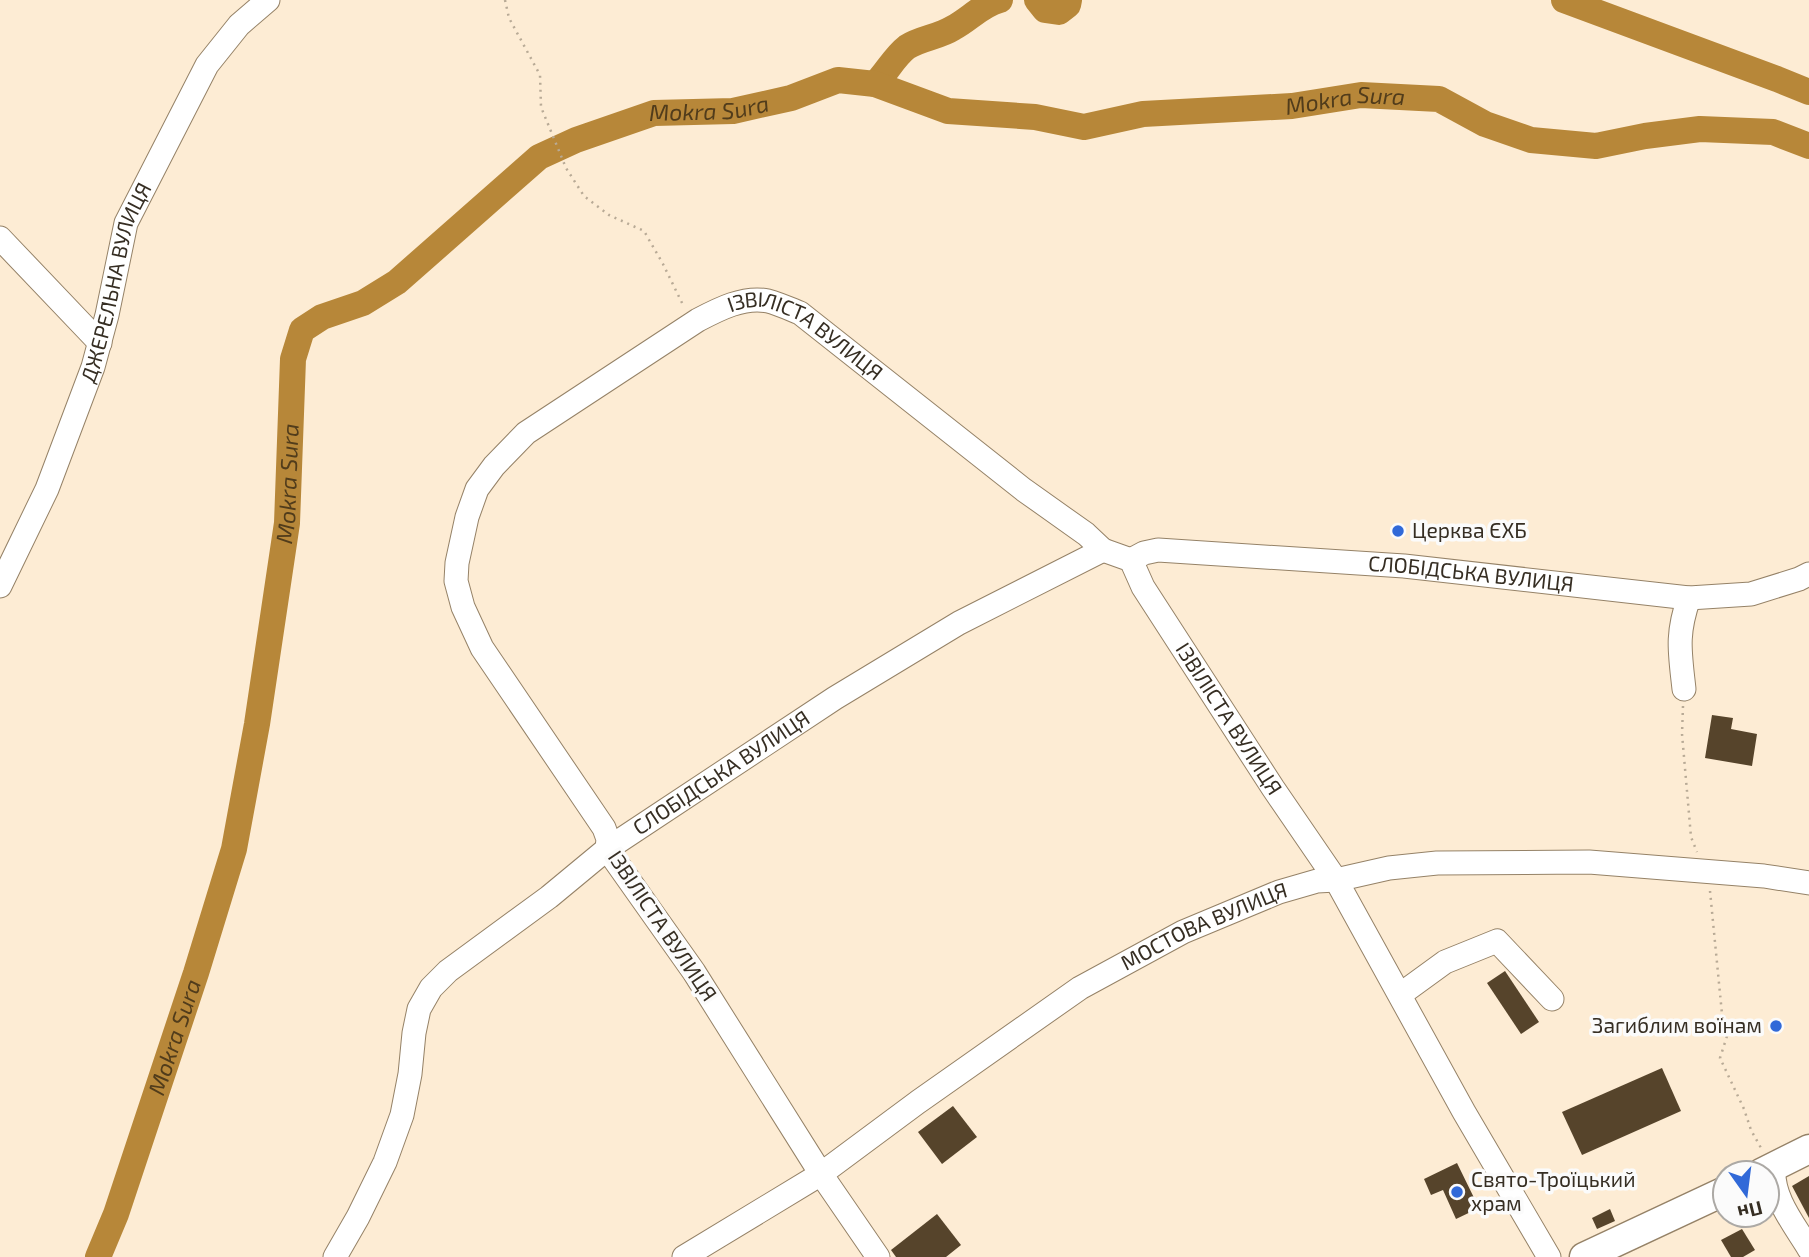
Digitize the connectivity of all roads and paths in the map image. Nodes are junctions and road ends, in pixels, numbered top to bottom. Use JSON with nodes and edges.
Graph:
{"nodes":[{"id":1,"x":268,"y":0,"type":"edge"},
{"id":2,"x":505,"y":0,"type":"edge"},
{"id":3,"x":0,"y":238,"type":"edge"},
{"id":4,"x":698,"y":320,"type":"junction"},
{"id":5,"x":100,"y":343,"type":"junction"},
{"id":6,"x":1103,"y":550,"type":"junction"},
{"id":7,"x":1131,"y":560,"type":"junction"},
{"id":8,"x":1809,"y":574,"type":"edge"},
{"id":9,"x":0,"y":586,"type":"edge"},
{"id":10,"x":1689,"y":598,"type":"junction"},
{"id":11,"x":1684,"y":689,"type":"joint"},
{"id":12,"x":607,"y":849,"type":"junction"},
{"id":13,"x":1705,"y":872,"type":"junction"},
{"id":14,"x":1336,"y":880,"type":"junction"},
{"id":15,"x":1809,"y":883,"type":"edge"},
{"id":16,"x":1401,"y":994,"type":"junction"},
{"id":17,"x":1552,"y":999,"type":"dead end"},
{"id":18,"x":1809,"y":1149,"type":"edge"},
{"id":19,"x":1767,"y":1159,"type":"edge"},
{"id":20,"x":1781,"y":1163,"type":"edge"},
{"id":21,"x":821,"y":1174,"type":"junction"},
{"id":22,"x":1711,"y":1198,"type":"edge"},
{"id":23,"x":1781,"y":1202,"type":"edge"},
{"id":24,"x":1809,"y":1249,"type":"edge"},
{"id":25,"x":335,"y":1257,"type":"edge"},
{"id":26,"x":684,"y":1257,"type":"edge"},
{"id":27,"x":878,"y":1257,"type":"edge"},
{"id":28,"x":1549,"y":1257,"type":"edge"},
{"id":29,"x":1584,"y":1257,"type":"edge"}],
"edges":[{"from":1,"to":5,"type":"street","name":"ДЖЕРЕЛЬНА ВУЛИЦЯ"},
{"from":2,"to":4,"type":"path"},
{"from":3,"to":5,"type":"street"},
{"from":4,"to":6,"type":"street","name":"ІЗВІЛІСТА ВУЛИЦЯ"},
{"from":4,"to":12,"type":"street","name":"ІЗВІЛІСТА ВУЛИЦЯ"},
{"from":5,"to":9,"type":"street","name":"ДЖЕРЕЛЬНА ВУЛИЦЯ"},
{"from":6,"to":7,"type":"street","name":"ІЗВІЛІСТА ВУЛИЦЯ"},
{"from":6,"to":12,"type":"street","name":"СЛОБІДСЬКА ВУЛИЦЯ"},
{"from":7,"to":10,"type":"street","name":"СЛОБІДСЬКА ВУЛИЦЯ"},
{"from":7,"to":14,"type":"street","name":"ІЗВІЛІСТА ВУЛИЦЯ"},
{"from":8,"to":10,"type":"street","name":"СЛОБІДСЬКА ВУЛИЦЯ"},
{"from":10,"to":11,"type":"street"},
{"from":11,"to":13,"type":"path"},
{"from":12,"to":21,"type":"street","name":"ІЗВІЛІСТА ВУЛИЦЯ"},
{"from":12,"to":25,"type":"street","name":"СЛОБІДСЬКА ВУЛИЦЯ"},
{"from":13,"to":14,"type":"street","name":"МОСТОВА ВУЛИЦЯ"},
{"from":13,"to":15,"type":"street","name":"МОСТОВА ВУЛИЦЯ"},
{"from":13,"to":19,"type":"path"},
{"from":14,"to":16,"type":"street","name":"ІЗВІЛІСТА ВУЛИЦЯ"},
{"from":14,"to":21,"type":"street","name":"МОСТОВА ВУЛИЦЯ"},
{"from":16,"to":17,"type":"street"},
{"from":16,"to":28,"type":"street","name":"ІЗВІЛІСТА ВУЛИЦЯ"},
{"from":18,"to":20,"type":"main road"},
{"from":21,"to":26,"type":"street","name":"МОСТОВА ВУЛИЦЯ"},
{"from":21,"to":27,"type":"street","name":"ІЗВІЛІСТА ВУЛИЦЯ"},
{"from":22,"to":29,"type":"main road"},
{"from":23,"to":24,"type":"street"}]}
